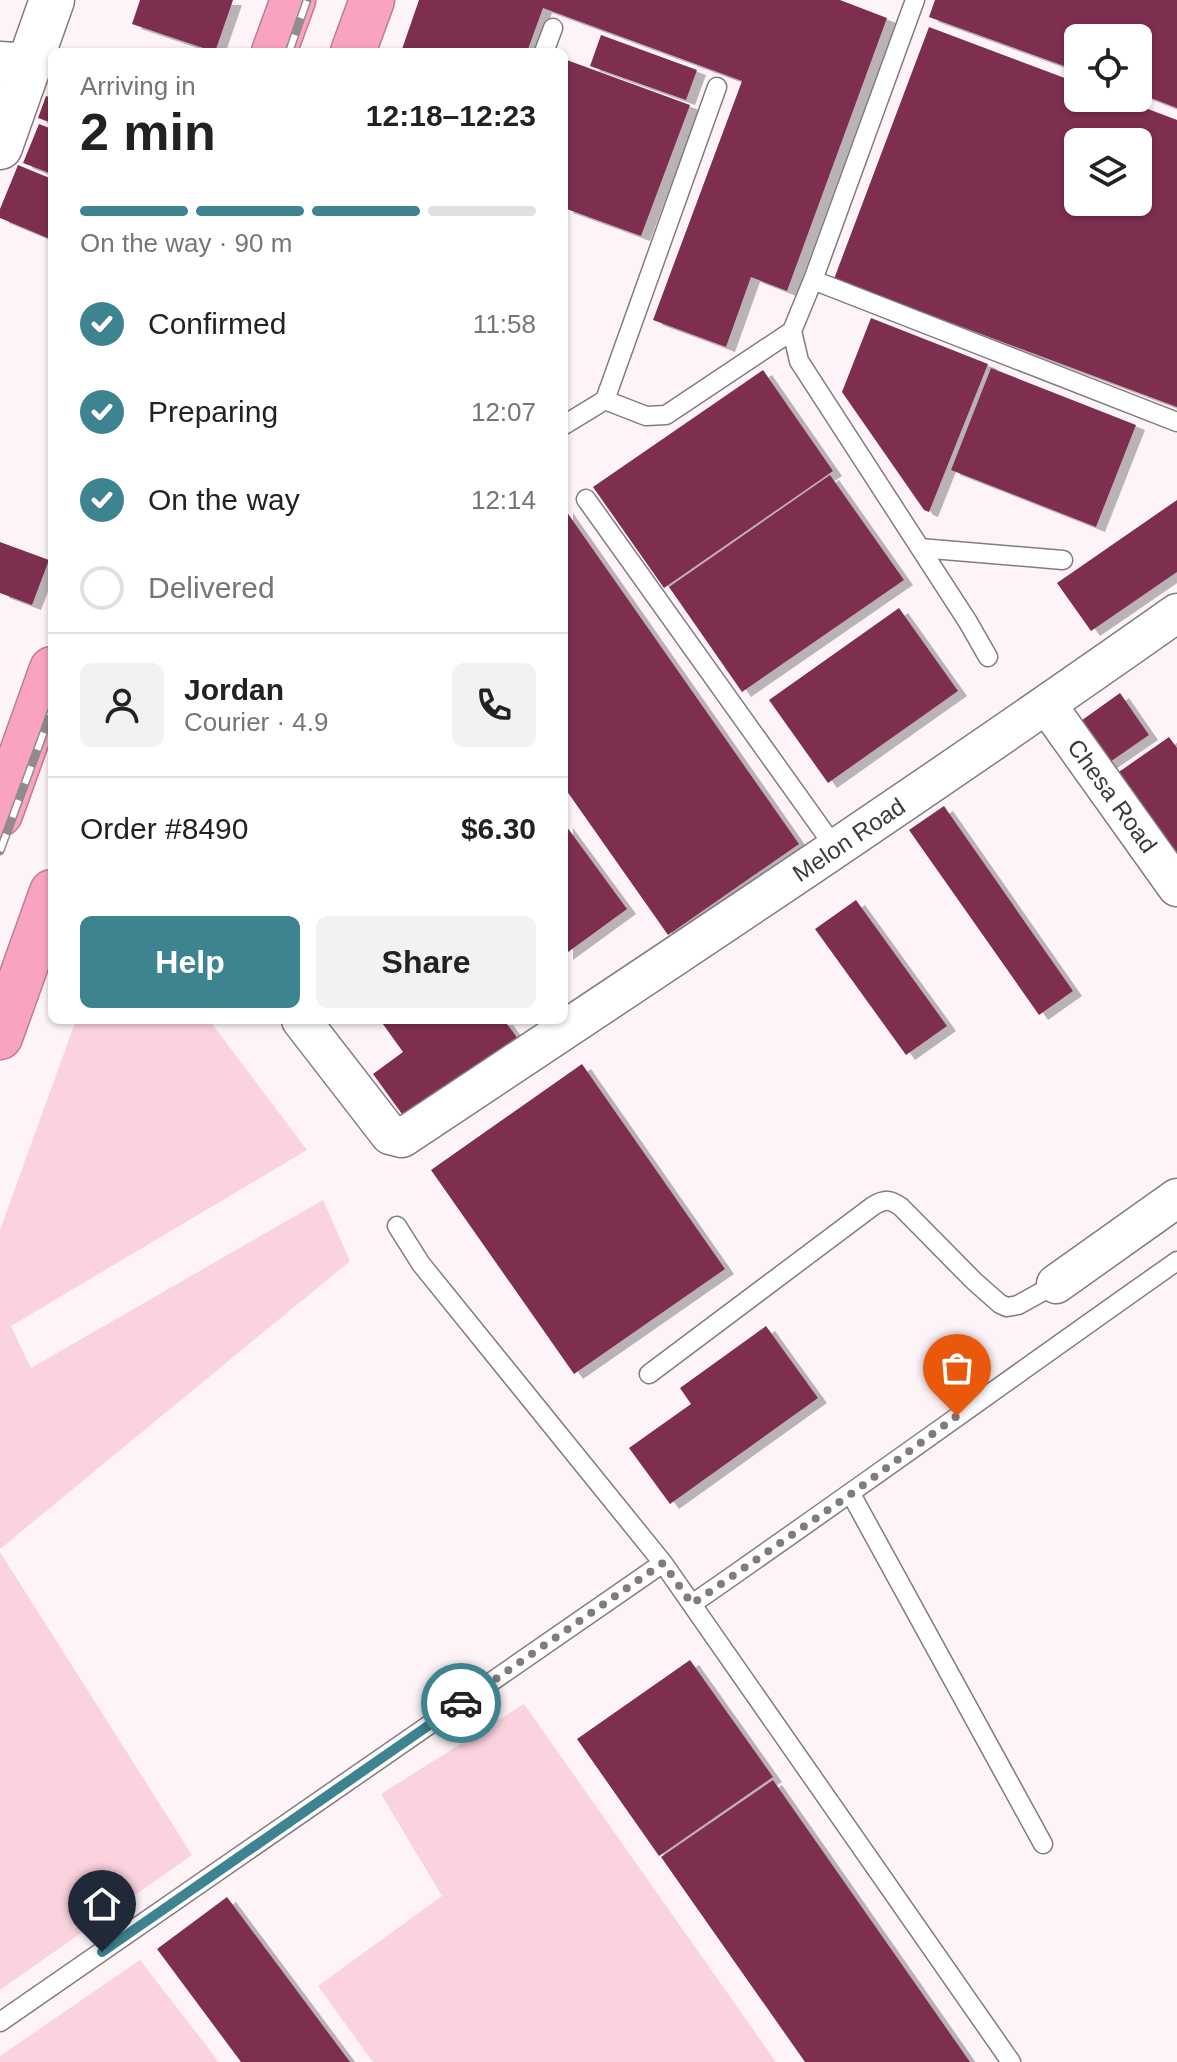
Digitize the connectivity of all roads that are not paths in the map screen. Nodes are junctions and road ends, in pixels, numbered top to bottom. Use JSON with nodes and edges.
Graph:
{"nodes":[{"id":1,"x":52,"y":0,"type":"edge"},
{"id":2,"x":293,"y":0,"type":"edge"},
{"id":3,"x":372,"y":0,"type":"edge"},
{"id":4,"x":915,"y":0,"type":"edge"},
{"id":5,"x":553,"y":28,"type":"dead end"},
{"id":6,"x":275,"y":48,"type":"edge"},
{"id":7,"x":354,"y":48,"type":"edge"},
{"id":8,"x":546,"y":48,"type":"edge"},
{"id":9,"x":15,"y":62,"type":"edge"},
{"id":10,"x":717,"y":87,"type":"dead end"},
{"id":11,"x":0,"y":147,"type":"edge"},
{"id":12,"x":813,"y":280,"type":"junction"},
{"id":13,"x":792,"y":331,"type":"junction"},
{"id":14,"x":605,"y":400,"type":"junction"},
{"id":15,"x":1177,"y":422,"type":"edge"},
{"id":16,"x":568,"y":423,"type":"edge"},
{"id":17,"x":586,"y":499,"type":"dead end"},
{"id":18,"x":920,"y":548,"type":"junction"},
{"id":19,"x":1063,"y":560,"type":"dead end"},
{"id":20,"x":1177,"y":613,"type":"edge"},
{"id":21,"x":988,"y":657,"type":"dead end"},
{"id":22,"x":48,"y":680,"type":"edge"},
{"id":23,"x":1047,"y":705,"type":"junction"},
{"id":24,"x":0,"y":814,"type":"edge"},
{"id":25,"x":836,"y":849,"type":"junction"},
{"id":26,"x":1177,"y":887,"type":"edge"},
{"id":27,"x":48,"y":903,"type":"edge"},
{"id":28,"x":304,"y":1024,"type":"edge"},
{"id":29,"x":0,"y":1037,"type":"edge"},
{"id":30,"x":1177,"y":1198,"type":"edge"},
{"id":31,"x":397,"y":1226,"type":"dead end"},
{"id":32,"x":1177,"y":1261,"type":"edge"},
{"id":33,"x":1056,"y":1284,"type":"joint"},
{"id":34,"x":649,"y":1374,"type":"dead end"},
{"id":35,"x":851,"y":1494,"type":"junction"},
{"id":36,"x":663,"y":1563,"type":"junction"},
{"id":37,"x":692,"y":1604,"type":"junction"},
{"id":38,"x":1043,"y":1844,"type":"dead end"},
{"id":39,"x":0,"y":2022,"type":"edge"},
{"id":40,"x":1011,"y":2062,"type":"edge"}],
"edges":[{"from":1,"to":9,"type":"street"},
{"from":2,"to":6,"type":"highway"},
{"from":3,"to":7,"type":"highway"},
{"from":4,"to":12,"type":"lane"},
{"from":5,"to":8,"type":"lane"},
{"from":9,"to":11,"type":"street"},
{"from":10,"to":14,"type":"lane"},
{"from":12,"to":13,"type":"lane"},
{"from":12,"to":15,"type":"lane"},
{"from":13,"to":14,"type":"lane"},
{"from":13,"to":18,"type":"lane"},
{"from":14,"to":16,"type":"lane"},
{"from":17,"to":25,"type":"lane"},
{"from":18,"to":19,"type":"lane"},
{"from":18,"to":21,"type":"lane"},
{"from":20,"to":23,"type":"street","name":"Melon Road"},
{"from":22,"to":24,"type":"highway"},
{"from":23,"to":25,"type":"street","name":"Melon Road"},
{"from":23,"to":26,"type":"street","name":"Chesa Road"},
{"from":25,"to":28,"type":"street","name":"Melon Road"},
{"from":27,"to":29,"type":"highway"},
{"from":30,"to":33,"type":"street"},
{"from":31,"to":36,"type":"lane"},
{"from":32,"to":35,"type":"lane"},
{"from":33,"to":34,"type":"lane"},
{"from":35,"to":37,"type":"lane"},
{"from":35,"to":38,"type":"lane"},
{"from":36,"to":37,"type":"lane"},
{"from":36,"to":39,"type":"lane"},
{"from":37,"to":40,"type":"lane"}]}
